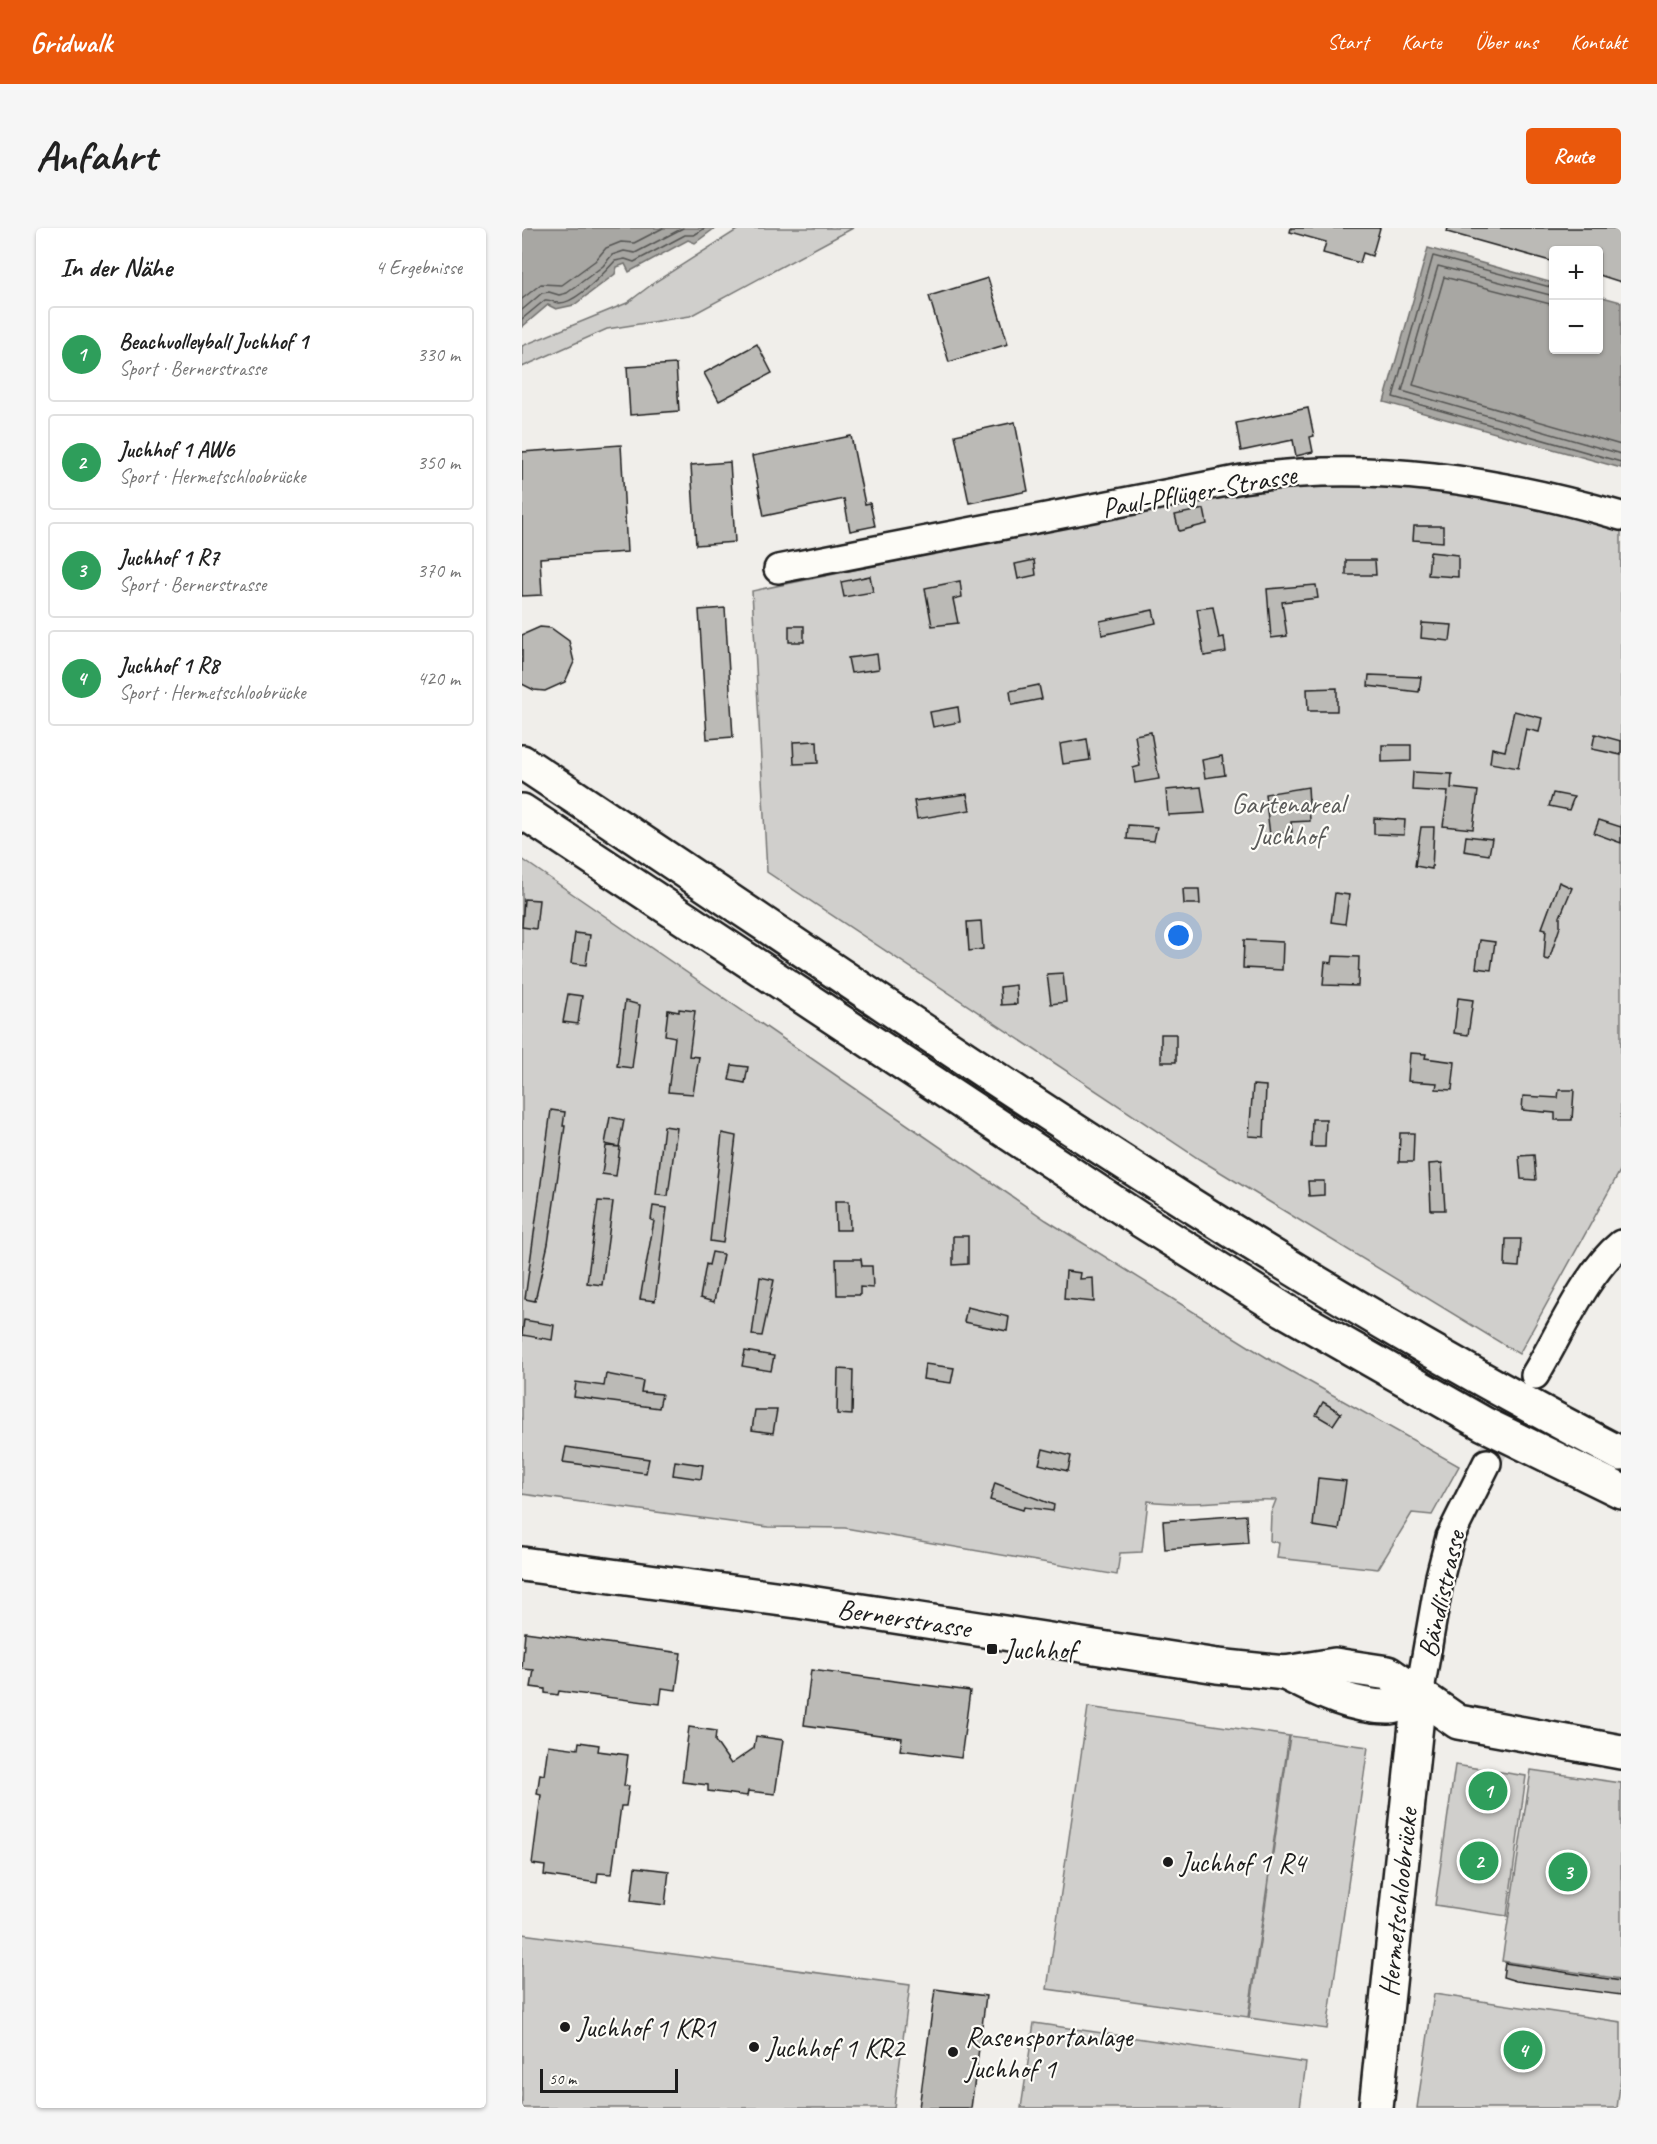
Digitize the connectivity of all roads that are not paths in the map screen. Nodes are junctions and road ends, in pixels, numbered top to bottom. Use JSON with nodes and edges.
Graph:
{"nodes":[{"id":1,"x":1621,"y":516,"type":"edge"},
{"id":2,"x":778,"y":569,"type":"dead end"},
{"id":3,"x":522,"y":762,"type":"edge"},
{"id":4,"x":522,"y":811,"type":"edge"},
{"id":5,"x":1621,"y":1244,"type":"edge"},
{"id":6,"x":1535,"y":1375,"type":"tunnel mouth"},
{"id":7,"x":1620,"y":1452,"type":"edge"},
{"id":8,"x":1541,"y":1453,"type":"junction"},
{"id":9,"x":1487,"y":1463,"type":"tunnel mouth"},
{"id":10,"x":1621,"y":1491,"type":"edge"},
{"id":11,"x":1621,"y":1507,"type":"edge"},
{"id":12,"x":522,"y":1564,"type":"edge"},
{"id":13,"x":1419,"y":1696,"type":"junction"},
{"id":14,"x":1621,"y":1752,"type":"edge"},
{"id":15,"x":1376,"y":2108,"type":"edge"}],
"edges":[{"from":1,"to":2,"type":"street","name":"Paul-Pflüger-Strasse"},
{"from":3,"to":7,"type":"main road"},
{"from":4,"to":8,"type":"main road"},
{"from":5,"to":6,"type":"street"},
{"from":8,"to":10,"type":"main road"},
{"from":8,"to":11,"type":"main road"},
{"from":9,"to":13,"type":"street","name":"Bändlistrasse"},
{"from":12,"to":13,"type":"main road","name":"Bernerstrasse"},
{"from":13,"to":14,"type":"main road"},
{"from":13,"to":15,"type":"main road","name":"Hermetschloobrücke"}]}
